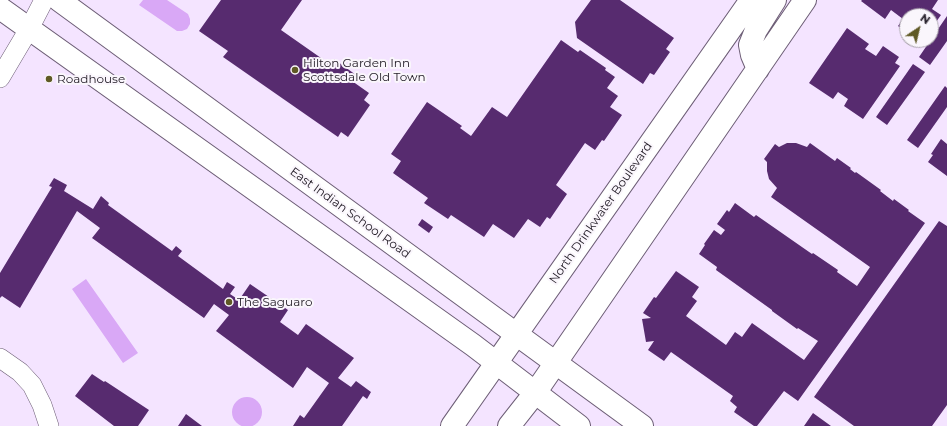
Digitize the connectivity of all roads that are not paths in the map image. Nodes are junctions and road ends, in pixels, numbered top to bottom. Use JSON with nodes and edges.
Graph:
{"nodes":[{"id":1,"x":44,"y":0,"type":"edge"},
{"id":2,"x":59,"y":0,"type":"edge"},
{"id":3,"x":751,"y":0,"type":"edge"},
{"id":4,"x":775,"y":0,"type":"edge"},
{"id":5,"x":805,"y":0,"type":"edge"},
{"id":6,"x":0,"y":8,"type":"edge"},
{"id":7,"x":30,"y":29,"type":"junction"},
{"id":8,"x":758,"y":69,"type":"junction"},
{"id":9,"x":0,"y":78,"type":"edge"},
{"id":10,"x":517,"y":334,"type":"junction"},
{"id":11,"x":0,"y":358,"type":"edge"},
{"id":12,"x":496,"y":363,"type":"junction"},
{"id":13,"x":555,"y":363,"type":"junction"},
{"id":14,"x":535,"y":393,"type":"junction"},
{"id":15,"x":49,"y":426,"type":"edge"},
{"id":16,"x":452,"y":426,"type":"edge"},
{"id":17,"x":509,"y":426,"type":"edge"},
{"id":18,"x":579,"y":426,"type":"edge"},
{"id":19,"x":642,"y":426,"type":"edge"}],
"edges":[{"from":1,"to":7,"type":"street"},
{"from":2,"to":10,"type":"main road","name":"East Indian School Road"},
{"from":3,"to":10,"type":"main road","name":"North Drinkwater Boulevard"},
{"from":4,"to":8,"type":"main road"},
{"from":5,"to":8,"type":"main road"},
{"from":6,"to":7,"type":"main road"},
{"from":7,"to":9,"type":"street"},
{"from":7,"to":12,"type":"main road"},
{"from":8,"to":13,"type":"main road"},
{"from":10,"to":12,"type":"main road","name":"North Drinkwater Boulevard"},
{"from":10,"to":13,"type":"main road","name":"East Indian School Road"},
{"from":11,"to":15,"type":"street"},
{"from":12,"to":14,"type":"main road"},
{"from":12,"to":16,"type":"main road","name":"North Drinkwater Boulevard"},
{"from":13,"to":14,"type":"main road"},
{"from":13,"to":19,"type":"main road","name":"East Indian School Road"},
{"from":14,"to":17,"type":"main road"},
{"from":14,"to":18,"type":"main road"}]}
